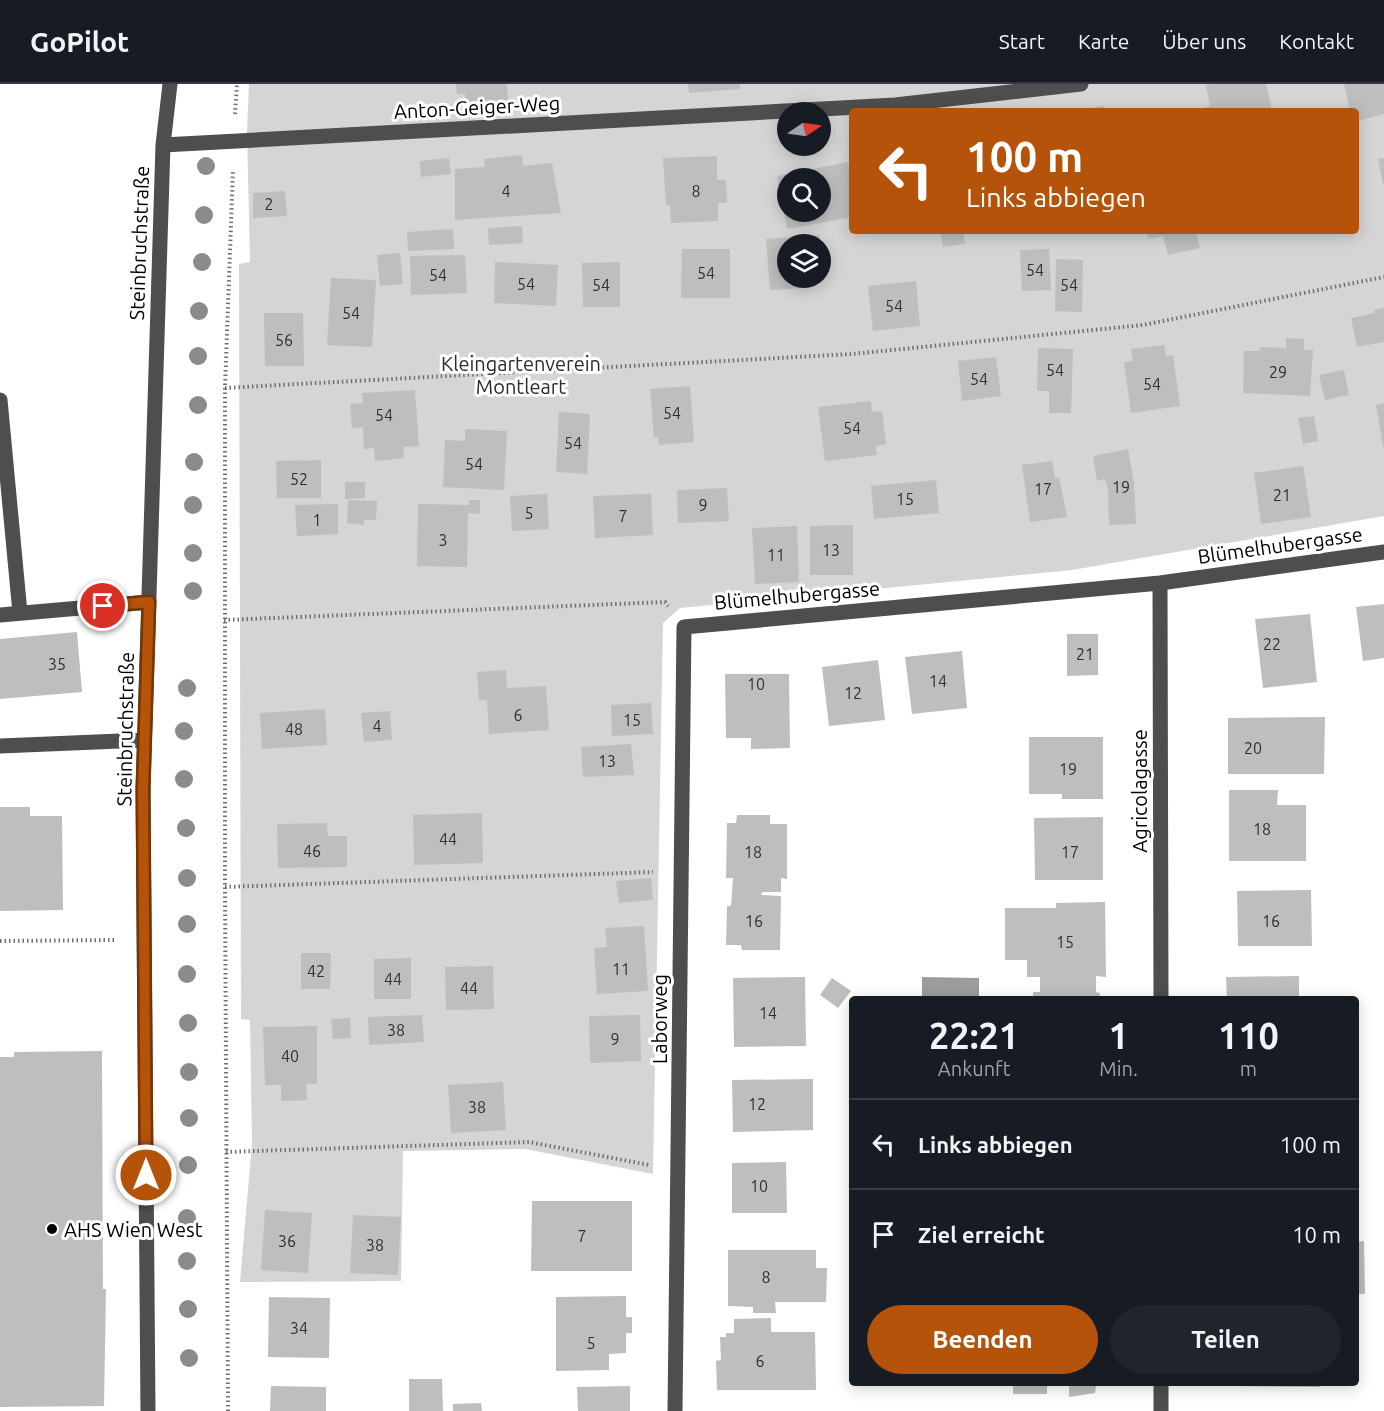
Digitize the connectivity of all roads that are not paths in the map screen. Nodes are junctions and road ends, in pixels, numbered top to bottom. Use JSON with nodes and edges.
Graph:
{"nodes":[{"id":1,"x":170,"y":84,"type":"edge"},
{"id":2,"x":1081,"y":84,"type":"edge"},
{"id":3,"x":163,"y":145,"type":"junction"},
{"id":4,"x":0,"y":400,"type":"edge"},
{"id":5,"x":1384,"y":552,"type":"edge"},
{"id":6,"x":1160,"y":583,"type":"junction"},
{"id":7,"x":149,"y":602,"type":"junction"},
{"id":8,"x":20,"y":613,"type":"junction"},
{"id":9,"x":0,"y":615,"type":"edge"},
{"id":10,"x":684,"y":627,"type":"joint"},
{"id":11,"x":144,"y":740,"type":"junction"},
{"id":12,"x":0,"y":746,"type":"edge"},
{"id":13,"x":1161,"y":996,"type":"edge"},
{"id":14,"x":1161,"y":1386,"type":"edge"},
{"id":15,"x":148,"y":1411,"type":"edge"},
{"id":16,"x":675,"y":1411,"type":"edge"},
{"id":17,"x":1161,"y":1411,"type":"edge"}],
"edges":[{"from":1,"to":3,"type":"street","name":"Steinbruchstraße"},
{"from":2,"to":3,"type":"street","name":"Anton-Geiger-Weg"},
{"from":3,"to":7,"type":"street","name":"Steinbruchstraße"},
{"from":4,"to":8,"type":"street"},
{"from":5,"to":6,"type":"street","name":"Blümelhubergasse"},
{"from":6,"to":10,"type":"street","name":"Blümelhubergasse"},
{"from":6,"to":13,"type":"street","name":"Agricolagasse"},
{"from":7,"to":8,"type":"street"},
{"from":7,"to":11,"type":"street","name":"Steinbruchstraße"},
{"from":8,"to":9,"type":"street"},
{"from":10,"to":16,"type":"street","name":"Laborweg"},
{"from":11,"to":12,"type":"street"},
{"from":11,"to":15,"type":"street","name":"Steinbruchstraße"},
{"from":14,"to":17,"type":"street"}]}
